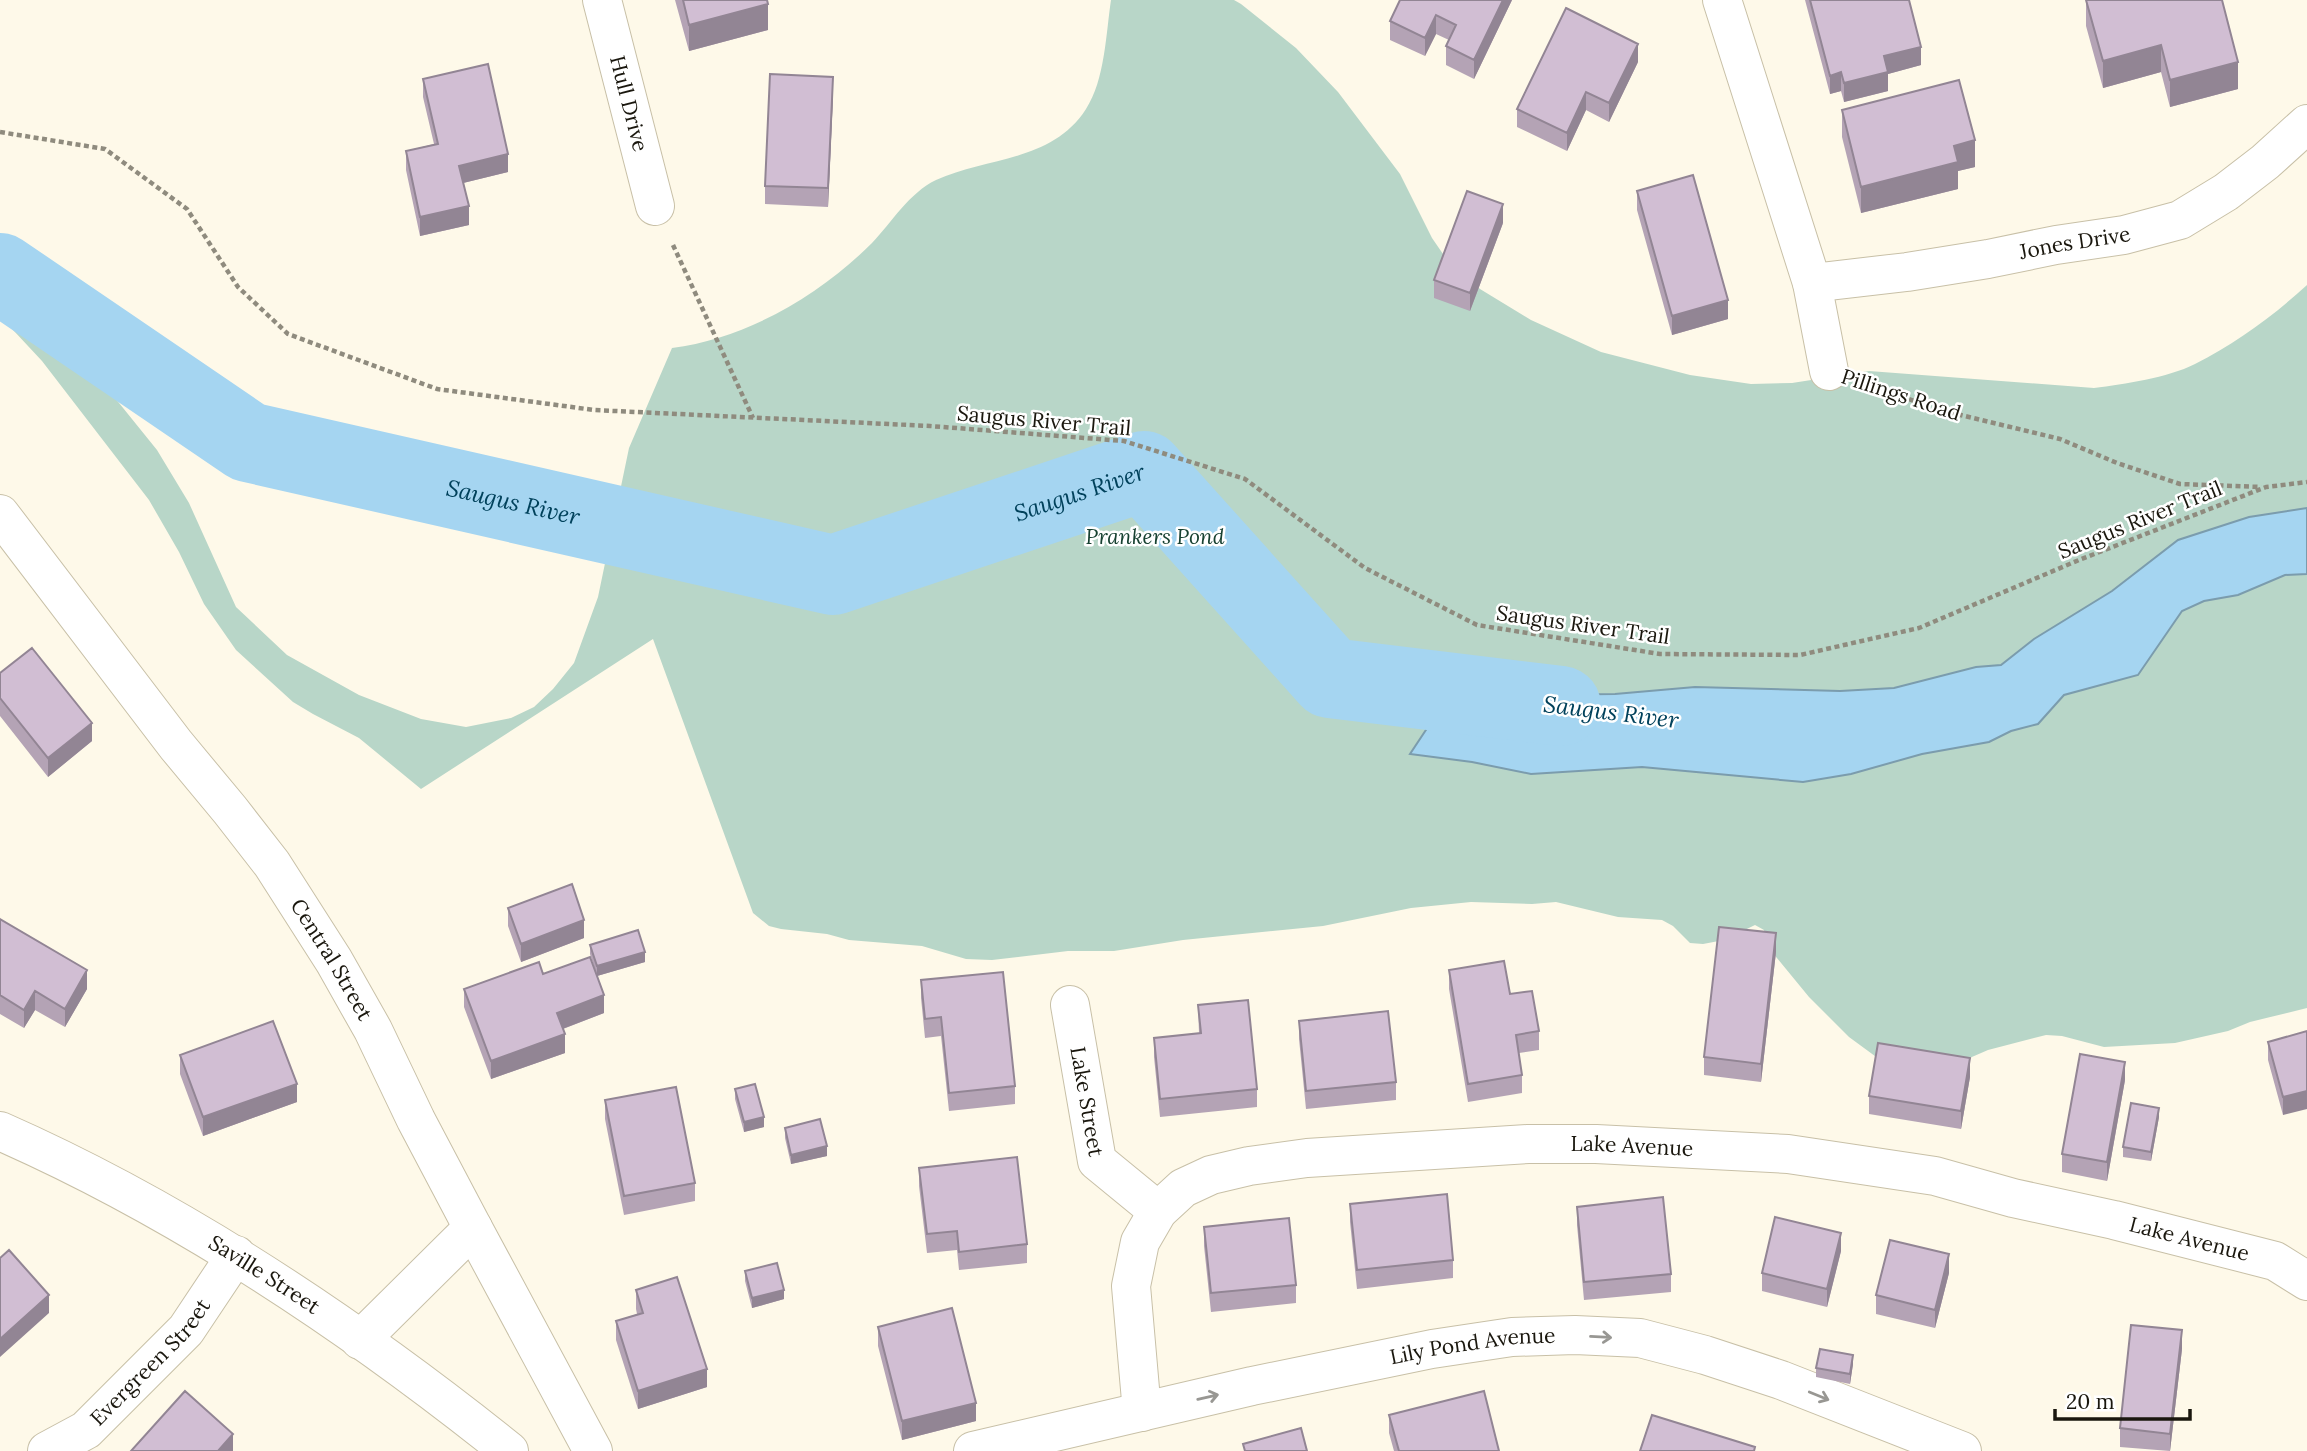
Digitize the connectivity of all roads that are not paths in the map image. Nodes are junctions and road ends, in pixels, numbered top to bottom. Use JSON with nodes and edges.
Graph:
{"nodes":[{"id":1,"x":603,"y":0,"type":"edge"},
{"id":2,"x":1722,"y":0,"type":"edge"},
{"id":3,"x":2307,"y":124,"type":"edge"},
{"id":4,"x":655,"y":206,"type":"road end"},
{"id":5,"x":1812,"y":283,"type":"junction"},
{"id":6,"x":1829,"y":371,"type":"road end"},
{"id":7,"x":0,"y":514,"type":"edge"},
{"id":8,"x":1070,"y":1004,"type":"dead end"},
{"id":9,"x":0,"y":1131,"type":"edge"},
{"id":10,"x":1158,"y":1211,"type":"junction"},
{"id":11,"x":472,"y":1228,"type":"junction"},
{"id":12,"x":236,"y":1255,"type":"junction"},
{"id":13,"x":2307,"y":1281,"type":"edge"},
{"id":14,"x":360,"y":1340,"type":"junction"},
{"id":15,"x":1142,"y":1412,"type":"junction"},
{"id":16,"x":47,"y":1451,"type":"edge"},
{"id":17,"x":509,"y":1451,"type":"edge"},
{"id":18,"x":593,"y":1451,"type":"edge"},
{"id":19,"x":973,"y":1451,"type":"edge"},
{"id":20,"x":1962,"y":1451,"type":"edge"}],
"edges":[{"from":1,"to":4,"type":"street","name":"Hull Drive"},
{"from":2,"to":5,"type":"street","name":"Pillings Road"},
{"from":3,"to":5,"type":"street","name":"Jones Drive"},
{"from":5,"to":6,"type":"street","name":"Pillings Road"},
{"from":7,"to":11,"type":"street","name":"Central Street"},
{"from":8,"to":10,"type":"street","name":"Lake Street"},
{"from":9,"to":12,"type":"street","name":"Saville Street"},
{"from":10,"to":13,"type":"street","name":"Lake Avenue"},
{"from":10,"to":15,"type":"street","name":"Lake Avenue"},
{"from":11,"to":14,"type":"street"},
{"from":11,"to":18,"type":"street","name":"Central Street"},
{"from":12,"to":14,"type":"street","name":"Saville Street"},
{"from":12,"to":16,"type":"street","name":"Evergreen Street"},
{"from":14,"to":17,"type":"street","name":"Saville Street"},
{"from":15,"to":19,"type":"street","name":"Lily Pond Avenue"},
{"from":15,"to":20,"type":"street","name":"Lily Pond Avenue","one_way":true}]}
